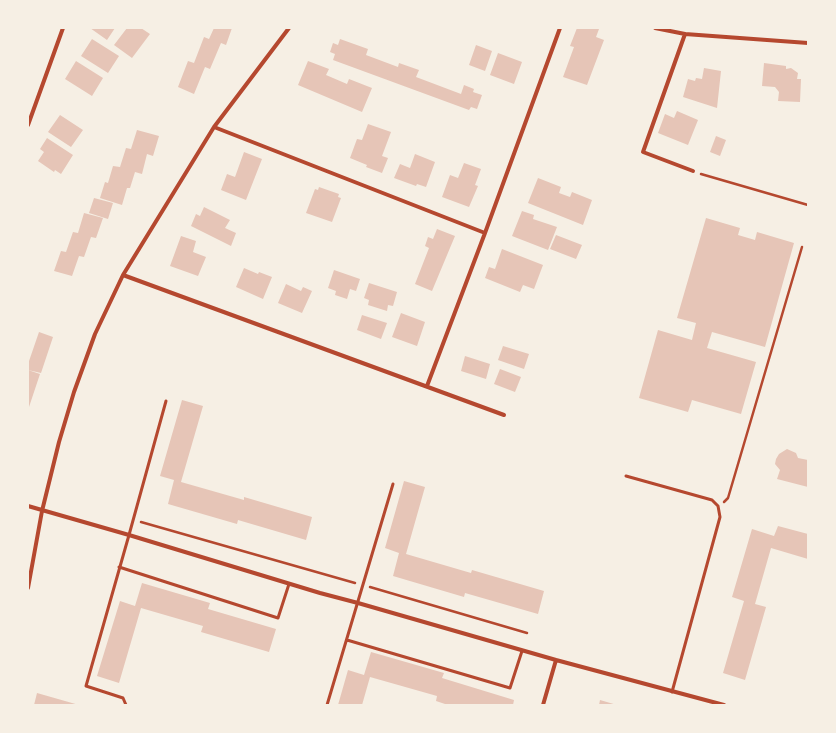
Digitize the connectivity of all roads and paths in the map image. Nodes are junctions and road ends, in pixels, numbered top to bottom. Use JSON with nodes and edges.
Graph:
{"nodes":[{"id":1,"x":63,"y":28,"type":"edge"},
{"id":2,"x":289,"y":28,"type":"edge"},
{"id":3,"x":560,"y":28,"type":"edge"},
{"id":4,"x":655,"y":28,"type":"edge"},
{"id":5,"x":685,"y":34,"type":"junction"},
{"id":6,"x":808,"y":43,"type":"edge"},
{"id":7,"x":28,"y":125,"type":"edge"},
{"id":8,"x":214,"y":127,"type":"junction"},
{"id":9,"x":693,"y":171,"type":"joint"},
{"id":10,"x":808,"y":205,"type":"edge"},
{"id":11,"x":485,"y":233,"type":"junction"},
{"id":12,"x":802,"y":246,"type":"dead end"},
{"id":13,"x":123,"y":275,"type":"junction"},
{"id":14,"x":426,"y":386,"type":"junction"},
{"id":15,"x":166,"y":401,"type":"dead end"},
{"id":16,"x":504,"y":415,"type":"dead end"},
{"id":17,"x":626,"y":476,"type":"dead end"},
{"id":18,"x":393,"y":484,"type":"dead end"},
{"id":19,"x":28,"y":506,"type":"edge"},
{"id":20,"x":718,"y":506,"type":"junction"},
{"id":21,"x":42,"y":510,"type":"junction"},
{"id":22,"x":133,"y":519,"type":"junction"},
{"id":23,"x":129,"y":535,"type":"junction"},
{"id":24,"x":119,"y":567,"type":"junction"},
{"id":25,"x":289,"y":584,"type":"junction"},
{"id":26,"x":363,"y":585,"type":"junction"},
{"id":27,"x":28,"y":588,"type":"edge"},
{"id":28,"x":358,"y":603,"type":"junction"},
{"id":29,"x":527,"y":633,"type":"dead end"},
{"id":30,"x":347,"y":640,"type":"junction"},
{"id":31,"x":522,"y":650,"type":"junction"},
{"id":32,"x":556,"y":660,"type":"junction"},
{"id":33,"x":672,"y":692,"type":"junction"},
{"id":34,"x":707,"y":703,"type":"edge"},
{"id":35,"x":126,"y":705,"type":"edge"},
{"id":36,"x":328,"y":705,"type":"edge"},
{"id":37,"x":543,"y":705,"type":"edge"},
{"id":38,"x":724,"y":705,"type":"edge"}],
"edges":[{"from":1,"to":7,"type":"street"},
{"from":2,"to":8,"type":"street"},
{"from":3,"to":11,"type":"street"},
{"from":4,"to":5,"type":"street"},
{"from":5,"to":6,"type":"street"},
{"from":5,"to":9,"type":"street"},
{"from":8,"to":11,"type":"street"},
{"from":8,"to":13,"type":"street"},
{"from":9,"to":10,"type":"path"},
{"from":11,"to":14,"type":"street"},
{"from":12,"to":20,"type":"path"},
{"from":13,"to":14,"type":"street"},
{"from":13,"to":21,"type":"street"},
{"from":14,"to":16,"type":"street"},
{"from":15,"to":22,"type":"lane"},
{"from":17,"to":20,"type":"lane"},
{"from":18,"to":26,"type":"lane"},
{"from":19,"to":21,"type":"street"},
{"from":20,"to":33,"type":"lane"},
{"from":21,"to":23,"type":"street"},
{"from":21,"to":27,"type":"street"},
{"from":22,"to":23,"type":"lane"},
{"from":22,"to":26,"type":"path"},
{"from":23,"to":24,"type":"lane"},
{"from":23,"to":25,"type":"street"},
{"from":24,"to":25,"type":"lane"},
{"from":24,"to":35,"type":"lane"},
{"from":25,"to":28,"type":"street"},
{"from":26,"to":28,"type":"lane"},
{"from":26,"to":29,"type":"path"},
{"from":28,"to":30,"type":"lane"},
{"from":28,"to":31,"type":"street"},
{"from":30,"to":31,"type":"lane"},
{"from":30,"to":36,"type":"lane"},
{"from":31,"to":32,"type":"street"},
{"from":32,"to":33,"type":"street"},
{"from":32,"to":37,"type":"street"},
{"from":33,"to":34,"type":"street"},
{"from":34,"to":38,"type":"street"}]}
